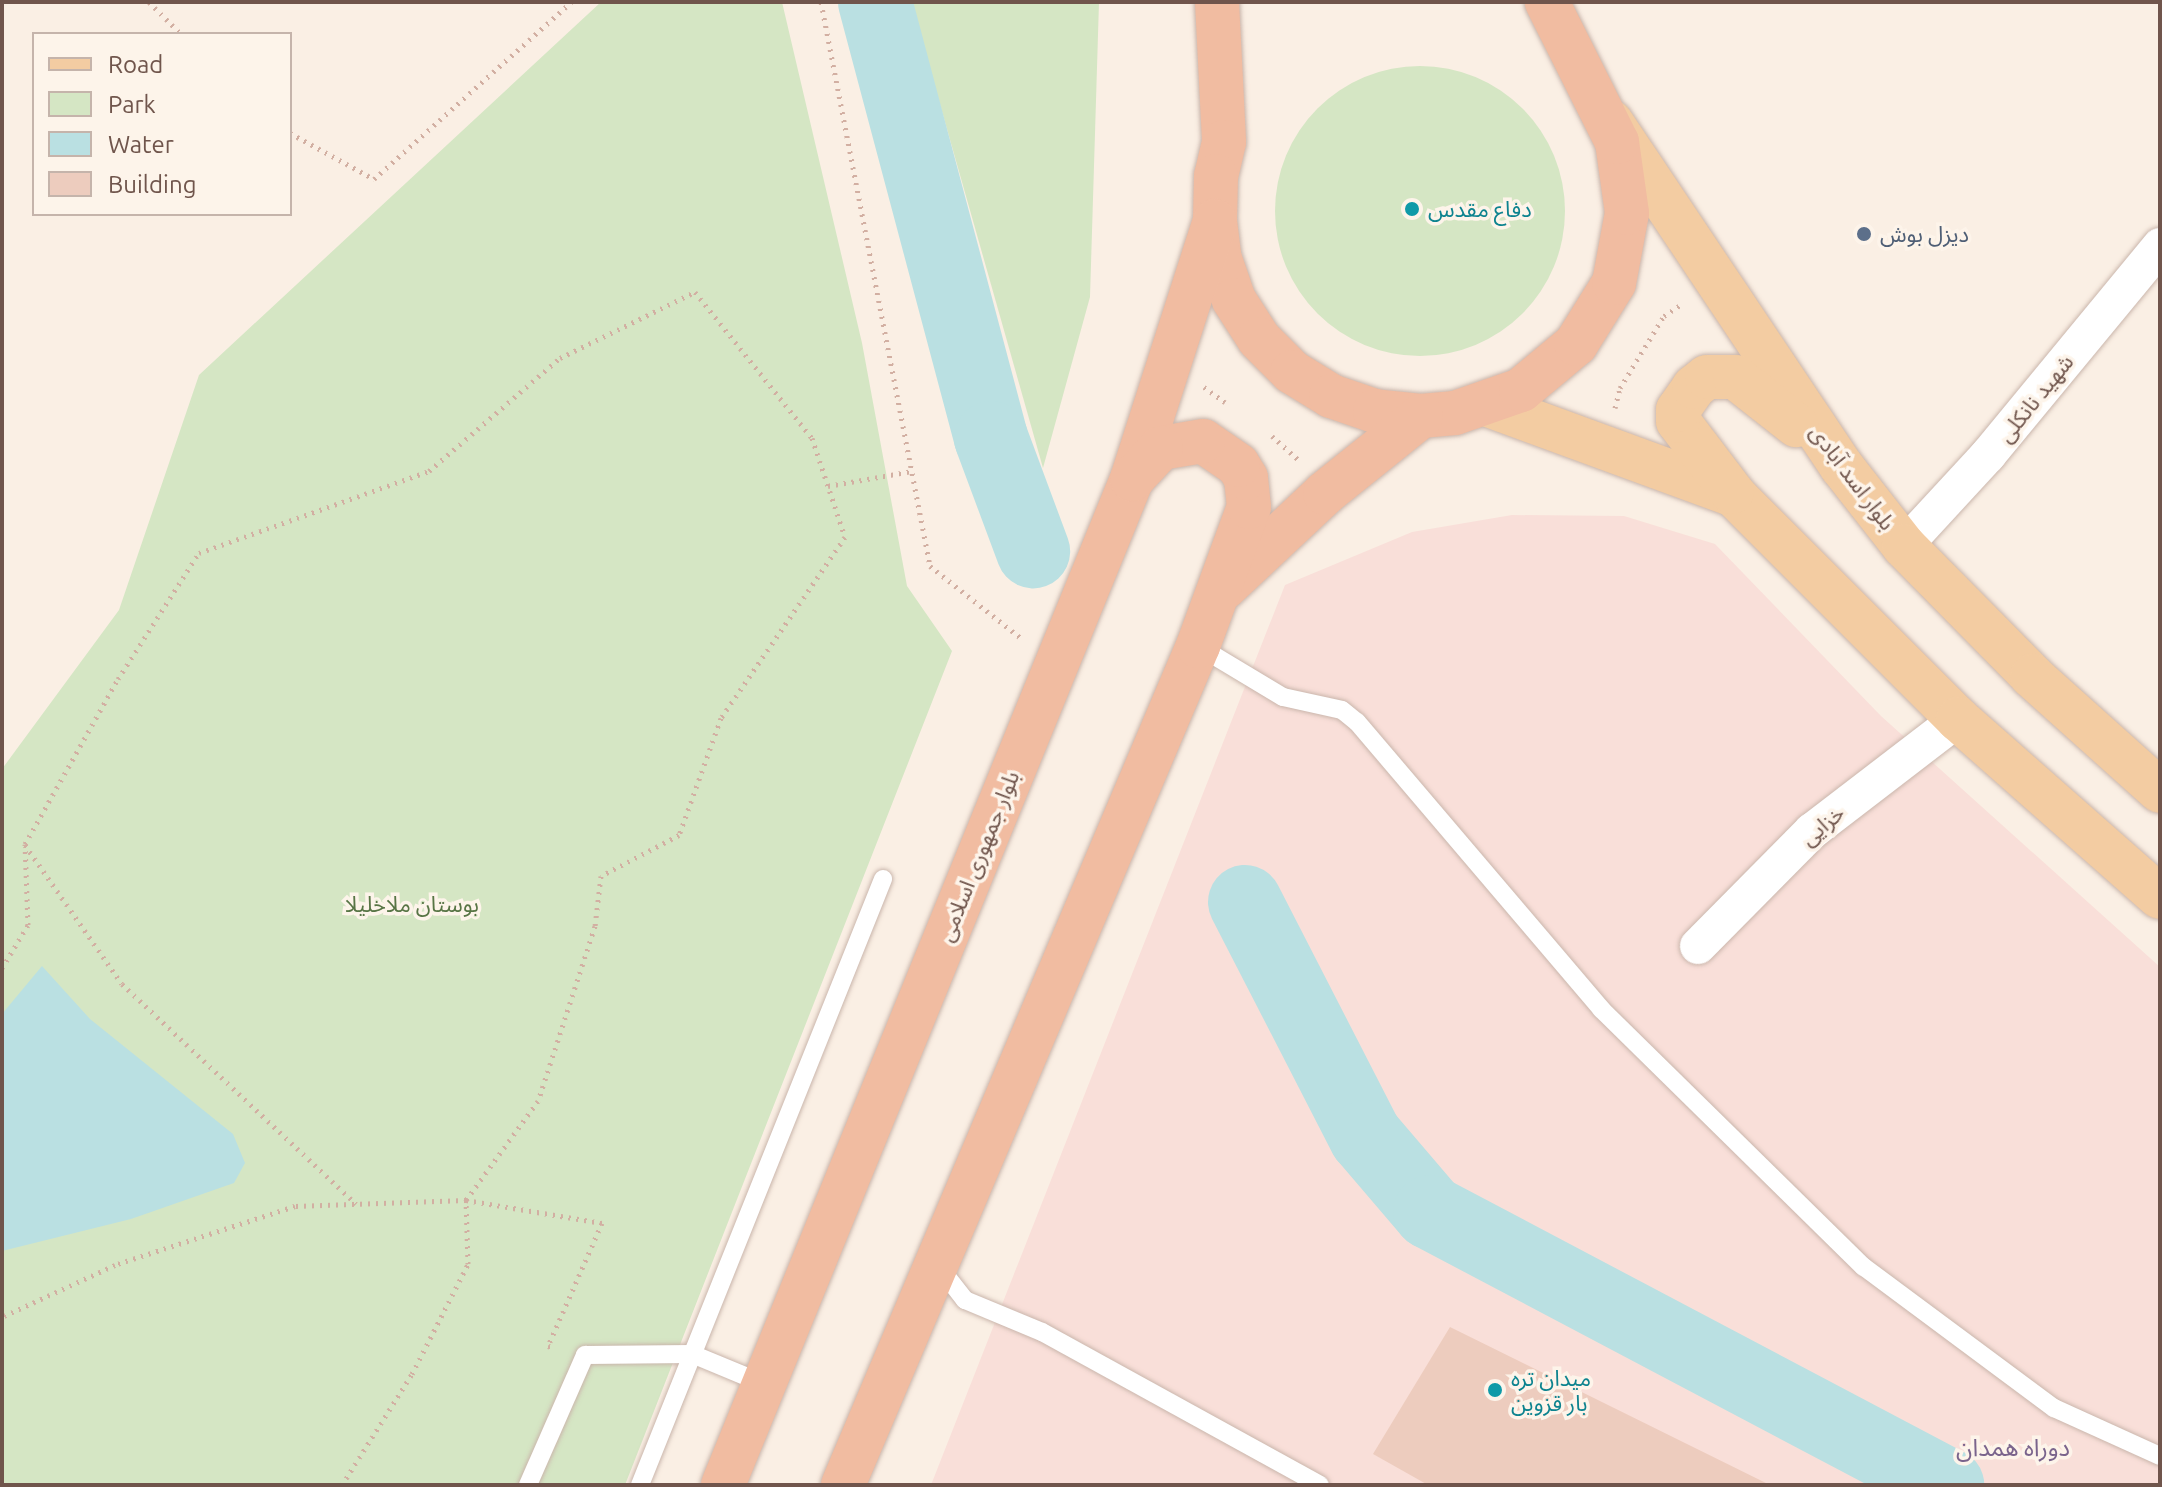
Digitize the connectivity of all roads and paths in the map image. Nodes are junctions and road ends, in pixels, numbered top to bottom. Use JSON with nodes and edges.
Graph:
{"nodes":[{"id":1,"x":149,"y":2,"type":"edge"},
{"id":2,"x":571,"y":2,"type":"edge"},
{"id":3,"x":821,"y":2,"type":"edge"},
{"id":4,"x":1217,"y":2,"type":"edge"},
{"id":5,"x":1547,"y":2,"type":"edge"},
{"id":6,"x":179,"y":32,"type":"edge"},
{"id":7,"x":1594,"y":96,"type":"junction"},
{"id":8,"x":292,"y":134,"type":"edge"},
{"id":9,"x":1215,"y":221,"type":"junction"},
{"id":10,"x":2160,"y":246,"type":"edge"},
{"id":11,"x":1715,"y":281,"type":"junction"},
{"id":12,"x":1488,"y":405,"type":"junction"},
{"id":13,"x":1421,"y":416,"type":"junction"},
{"id":14,"x":1606,"y":444,"type":"junction"},
{"id":15,"x":1842,"y":467,"type":"junction"},
{"id":16,"x":912,"y":471,"type":"junction"},
{"id":17,"x":1132,"y":479,"type":"junction"},
{"id":18,"x":828,"y":486,"type":"junction"},
{"id":19,"x":1734,"y":495,"type":"junction"},
{"id":20,"x":1904,"y":546,"type":"junction"},
{"id":21,"x":1219,"y":592,"type":"junction"},
{"id":22,"x":1198,"y":646,"type":"junction"},
{"id":23,"x":1056,"y":666,"type":"junction"},
{"id":24,"x":1958,"y":719,"type":"junction"},
{"id":25,"x":2160,"y":791,"type":"edge"},
{"id":26,"x":25,"y":844,"type":"junction"},
{"id":27,"x":883,"y":879,"type":"dead end"},
{"id":28,"x":2160,"y":897,"type":"edge"},
{"id":29,"x":1698,"y":946,"type":"dead end"},
{"id":30,"x":2,"y":968,"type":"edge"},
{"id":31,"x":466,"y":1200,"type":"junction"},
{"id":32,"x":356,"y":1204,"type":"junction"},
{"id":33,"x":942,"y":1247,"type":"junction"},
{"id":34,"x":2,"y":1317,"type":"edge"},
{"id":35,"x":692,"y":1354,"type":"junction"},
{"id":36,"x":585,"y":1355,"type":"junction"},
{"id":37,"x":762,"y":1383,"type":"junction"},
{"id":38,"x":2160,"y":1456,"type":"edge"},
{"id":39,"x":342,"y":1485,"type":"edge"},
{"id":40,"x":528,"y":1485,"type":"edge"},
{"id":41,"x":640,"y":1485,"type":"edge"},
{"id":42,"x":723,"y":1485,"type":"edge"},
{"id":43,"x":843,"y":1485,"type":"edge"},
{"id":44,"x":1320,"y":1485,"type":"edge"}],
"edges":[{"from":1,"to":6,"type":"path"},
{"from":2,"to":8,"type":"path"},
{"from":3,"to":16,"type":"path"},
{"from":4,"to":9,"type":"highway"},
{"from":5,"to":7,"type":"highway"},
{"from":7,"to":11,"type":"main road","name":"بلوار اسد آبادی"},
{"from":7,"to":12,"type":"highway"},
{"from":9,"to":13,"type":"highway"},
{"from":9,"to":17,"type":"highway","name":"بلوار جمهوری اسلامی"},
{"from":10,"to":20,"type":"street","name":"شهید نانکلی"},
{"from":11,"to":14,"type":"path"},
{"from":11,"to":15,"type":"main road","name":"بلوار اسد آبادی"},
{"from":12,"to":13,"type":"highway"},
{"from":12,"to":14,"type":"main road"},
{"from":13,"to":21,"type":"highway"},
{"from":14,"to":19,"type":"main road"},
{"from":15,"to":19,"type":"main road"},
{"from":15,"to":20,"type":"main road","name":"بلوار اسد آبادی"},
{"from":16,"to":18,"type":"path"},
{"from":16,"to":23,"type":"path"},
{"from":17,"to":21,"type":"highway"},
{"from":17,"to":23,"type":"highway","name":"بلوار جمهوری اسلامی"},
{"from":18,"to":26,"type":"path"},
{"from":18,"to":31,"type":"path"},
{"from":19,"to":24,"type":"main road"},
{"from":20,"to":25,"type":"main road","name":"بلوار اسد آبادی"},
{"from":21,"to":22,"type":"highway"},
{"from":22,"to":33,"type":"highway"},
{"from":22,"to":38,"type":"lane"},
{"from":23,"to":37,"type":"highway","name":"بلوار جمهوری اسلامی"},
{"from":24,"to":28,"type":"main road"},
{"from":24,"to":29,"type":"street","name":"خزایی"},
{"from":26,"to":30,"type":"path"},
{"from":26,"to":32,"type":"path"},
{"from":27,"to":35,"type":"lane"},
{"from":31,"to":32,"type":"path"},
{"from":31,"to":36,"type":"path"},
{"from":31,"to":39,"type":"path"},
{"from":32,"to":34,"type":"path"},
{"from":33,"to":43,"type":"highway"},
{"from":33,"to":44,"type":"lane"},
{"from":35,"to":36,"type":"lane"},
{"from":35,"to":37,"type":"lane"},
{"from":35,"to":41,"type":"lane"},
{"from":36,"to":40,"type":"lane"},
{"from":37,"to":42,"type":"highway","name":"بلوار جمهوری اسلامی"}]}
